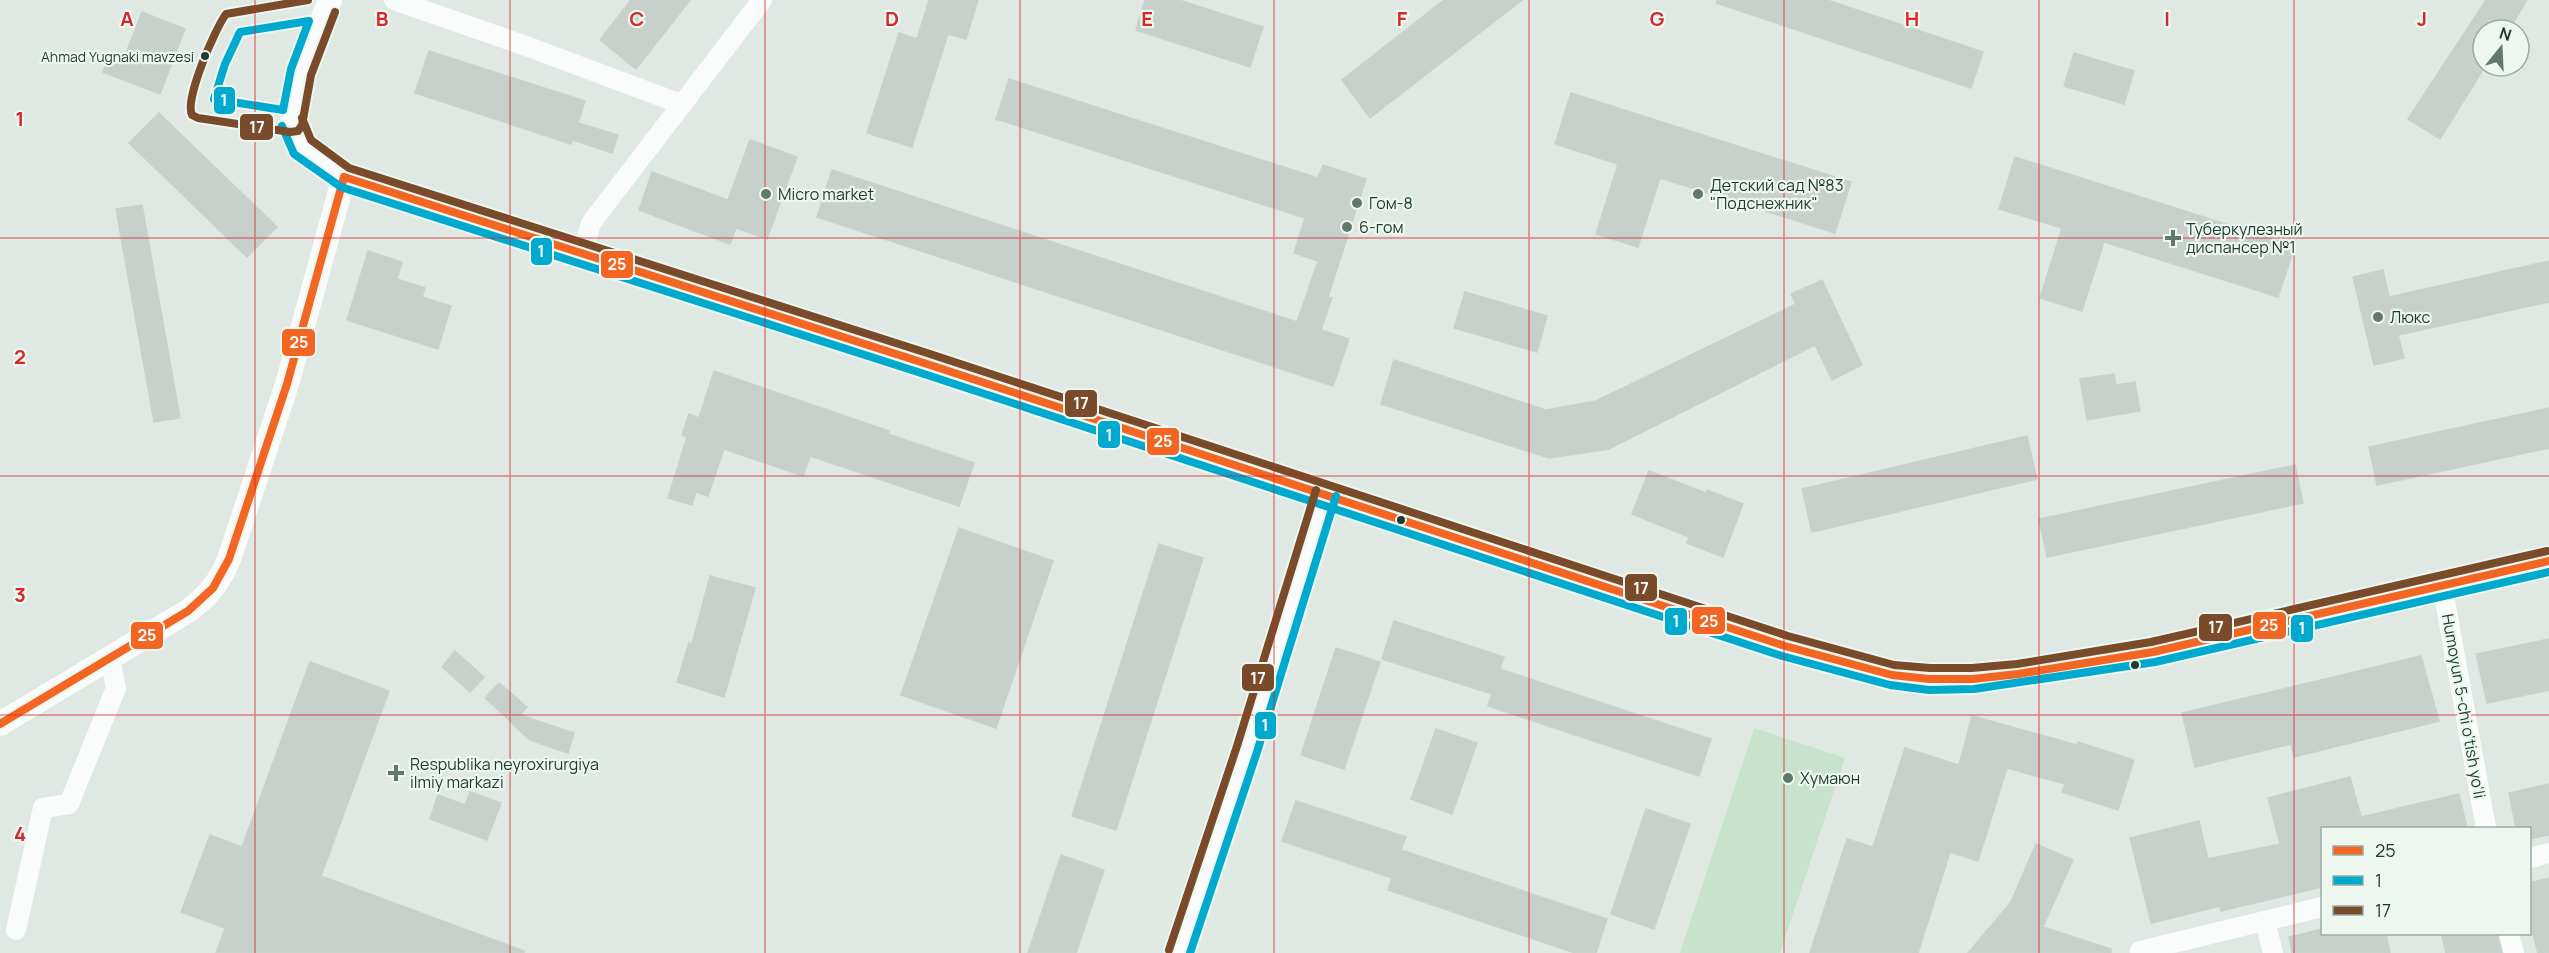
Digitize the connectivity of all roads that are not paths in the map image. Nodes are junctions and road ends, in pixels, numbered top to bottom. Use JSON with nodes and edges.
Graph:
{"nodes":[{"id":1,"x":330,"y":0,"type":"edge"},
{"id":2,"x":394,"y":0,"type":"edge"},
{"id":3,"x":762,"y":0,"type":"edge"},
{"id":4,"x":681,"y":104,"type":"junction"},
{"id":5,"x":344,"y":177,"type":"junction"},
{"id":6,"x":583,"y":252,"type":"junction"},
{"id":7,"x":1326,"y":494,"type":"junction"},
{"id":8,"x":2549,"y":561,"type":"edge"},
{"id":9,"x":2442,"y":585,"type":"junction"},
{"id":10,"x":110,"y":659,"type":"junction"},
{"id":11,"x":0,"y":724,"type":"edge"},
{"id":12,"x":2486,"y":827,"type":"edge"},
{"id":13,"x":2549,"y":854,"type":"edge"},
{"id":14,"x":2531,"y":858,"type":"edge"},
{"id":15,"x":2321,"y":907,"type":"edge"},
{"id":16,"x":2265,"y":921,"type":"junction"},
{"id":17,"x":16,"y":930,"type":"dead end"},
{"id":18,"x":2510,"y":935,"type":"edge"},
{"id":19,"x":2140,"y":951,"type":"dead end"},
{"id":20,"x":1179,"y":953,"type":"edge"},
{"id":21,"x":2273,"y":953,"type":"edge"},
{"id":22,"x":2514,"y":953,"type":"edge"}],
"edges":[{"from":1,"to":5,"type":"street"},
{"from":2,"to":4,"type":"street"},
{"from":3,"to":4,"type":"street"},
{"from":4,"to":6,"type":"street"},
{"from":5,"to":6,"type":"street"},
{"from":5,"to":10,"type":"street"},
{"from":6,"to":7,"type":"street"},
{"from":7,"to":9,"type":"street"},
{"from":7,"to":20,"type":"street"},
{"from":8,"to":9,"type":"street"},
{"from":9,"to":12,"type":"street","name":"Humoyun 5-chi o'tish yo'li"},
{"from":10,"to":11,"type":"street"},
{"from":10,"to":17,"type":"street"},
{"from":13,"to":14,"type":"street"},
{"from":15,"to":16,"type":"street"},
{"from":16,"to":19,"type":"street"},
{"from":16,"to":21,"type":"street"},
{"from":18,"to":22,"type":"street"}]}
